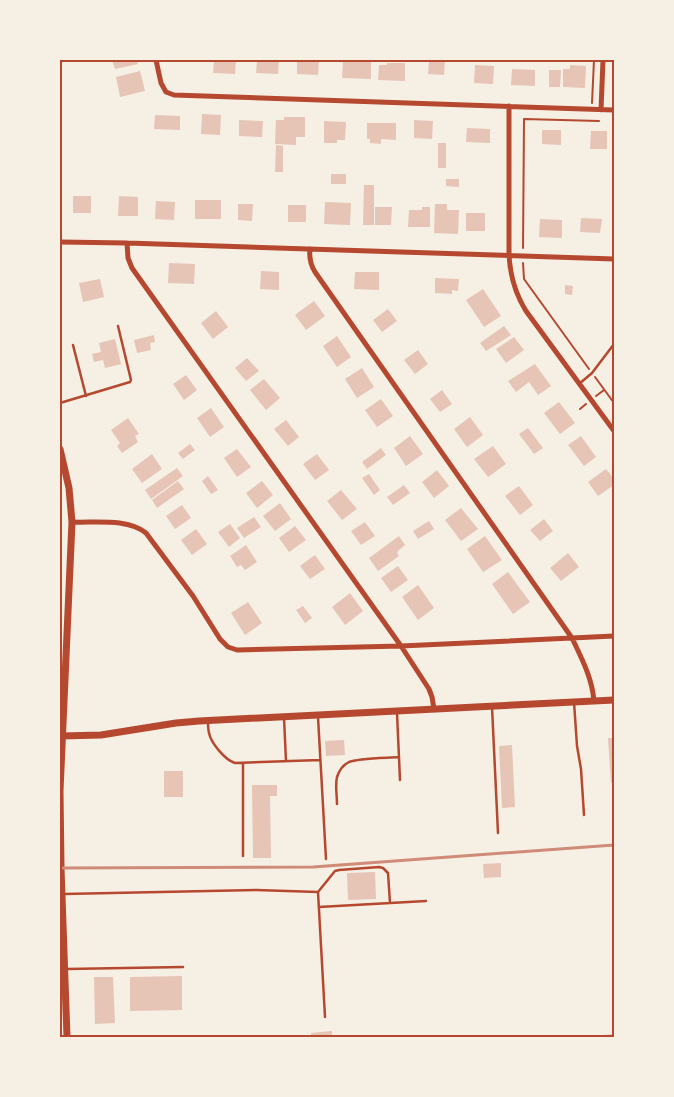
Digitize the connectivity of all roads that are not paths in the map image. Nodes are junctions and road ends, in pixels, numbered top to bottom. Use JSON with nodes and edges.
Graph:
{"nodes":[{"id":1,"x":156,"y":60,"type":"edge"},
{"id":2,"x":603,"y":60,"type":"edge"},
{"id":3,"x":509,"y":106,"type":"junction"},
{"id":4,"x":601,"y":110,"type":"junction"},
{"id":5,"x":614,"y":110,"type":"edge"},
{"id":6,"x":60,"y":242,"type":"edge"},
{"id":7,"x":127,"y":243,"type":"junction"},
{"id":8,"x":310,"y":249,"type":"junction"},
{"id":9,"x":508,"y":255,"type":"junction"},
{"id":10,"x":614,"y":258,"type":"edge"},
{"id":11,"x":118,"y":326,"type":"dead end"},
{"id":12,"x":614,"y":344,"type":"edge"},
{"id":13,"x":73,"y":345,"type":"dead end"},
{"id":14,"x":579,"y":384,"type":"junction"},
{"id":15,"x":86,"y":396,"type":"junction"},
{"id":16,"x":60,"y":403,"type":"edge"},
{"id":17,"x":614,"y":431,"type":"edge"},
{"id":18,"x":60,"y":449,"type":"edge"},
{"id":19,"x":72,"y":522,"type":"junction"},
{"id":20,"x":614,"y":636,"type":"edge"},
{"id":21,"x":572,"y":638,"type":"junction"},
{"id":22,"x":401,"y":646,"type":"junction"},
{"id":23,"x":614,"y":700,"type":"edge"},
{"id":24,"x":594,"y":701,"type":"junction"},
{"id":25,"x":574,"y":702,"type":"junction"},
{"id":26,"x":492,"y":707,"type":"junction"},
{"id":27,"x":434,"y":709,"type":"junction"},
{"id":28,"x":396,"y":712,"type":"junction"},
{"id":29,"x":318,"y":715,"type":"junction"},
{"id":30,"x":284,"y":717,"type":"junction"},
{"id":31,"x":208,"y":721,"type":"junction"},
{"id":32,"x":62,"y":736,"type":"junction"},
{"id":33,"x":399,"y":757,"type":"junction"},
{"id":34,"x":320,"y":760,"type":"junction"},
{"id":35,"x":286,"y":761,"type":"junction"},
{"id":36,"x":243,"y":763,"type":"junction"},
{"id":37,"x":400,"y":780,"type":"dead end"},
{"id":38,"x":337,"y":804,"type":"dead end"},
{"id":39,"x":584,"y":815,"type":"dead end"},
{"id":40,"x":498,"y":833,"type":"dead end"},
{"id":41,"x":243,"y":856,"type":"dead end"},
{"id":42,"x":326,"y":859,"type":"dead end"},
{"id":43,"x":318,"y":892,"type":"junction"},
{"id":44,"x":62,"y":894,"type":"junction"},
{"id":45,"x":426,"y":902,"type":"dead end"},
{"id":46,"x":390,"y":903,"type":"junction"},
{"id":47,"x":319,"y":907,"type":"junction"},
{"id":48,"x":183,"y":967,"type":"dead end"},
{"id":49,"x":65,"y":969,"type":"junction"},
{"id":50,"x":326,"y":1017,"type":"dead end"},
{"id":51,"x":67,"y":1037,"type":"edge"},
{"id":52,"x":161,"y":1037,"type":"edge"},
{"id":53,"x":174,"y":1037,"type":"edge"}],
"edges":[{"from":1,"to":3,"type":"street"},
{"from":2,"to":4,"type":"street"},
{"from":3,"to":4,"type":"street"},
{"from":3,"to":9,"type":"street"},
{"from":4,"to":5,"type":"street"},
{"from":6,"to":7,"type":"street"},
{"from":7,"to":8,"type":"street"},
{"from":7,"to":22,"type":"street"},
{"from":8,"to":9,"type":"street"},
{"from":8,"to":21,"type":"street"},
{"from":9,"to":10,"type":"street"},
{"from":9,"to":14,"type":"street"},
{"from":11,"to":15,"type":"lane"},
{"from":12,"to":14,"type":"lane"},
{"from":13,"to":15,"type":"lane"},
{"from":14,"to":17,"type":"street"},
{"from":15,"to":16,"type":"lane"},
{"from":18,"to":19,"type":"street"},
{"from":19,"to":22,"type":"street"},
{"from":19,"to":32,"type":"street"},
{"from":20,"to":21,"type":"street"},
{"from":21,"to":22,"type":"street"},
{"from":21,"to":24,"type":"street"},
{"from":22,"to":27,"type":"street"},
{"from":23,"to":24,"type":"street"},
{"from":24,"to":25,"type":"street"},
{"from":25,"to":26,"type":"street"},
{"from":25,"to":39,"type":"lane"},
{"from":26,"to":27,"type":"street"},
{"from":26,"to":40,"type":"lane"},
{"from":27,"to":28,"type":"street"},
{"from":28,"to":29,"type":"street"},
{"from":28,"to":33,"type":"lane"},
{"from":29,"to":30,"type":"street"},
{"from":29,"to":34,"type":"lane"},
{"from":30,"to":31,"type":"street"},
{"from":30,"to":35,"type":"lane"},
{"from":31,"to":32,"type":"street"},
{"from":31,"to":36,"type":"lane"},
{"from":32,"to":44,"type":"street"},
{"from":33,"to":37,"type":"lane"},
{"from":33,"to":38,"type":"lane"},
{"from":34,"to":35,"type":"lane"},
{"from":34,"to":42,"type":"lane"},
{"from":35,"to":36,"type":"lane"},
{"from":36,"to":41,"type":"lane"},
{"from":43,"to":44,"type":"lane"},
{"from":43,"to":46,"type":"lane"},
{"from":43,"to":47,"type":"lane"},
{"from":44,"to":49,"type":"street"},
{"from":45,"to":46,"type":"lane"},
{"from":46,"to":47,"type":"lane"},
{"from":47,"to":50,"type":"lane"},
{"from":48,"to":49,"type":"lane"},
{"from":49,"to":51,"type":"street"},
{"from":52,"to":53,"type":"lane"}]}
